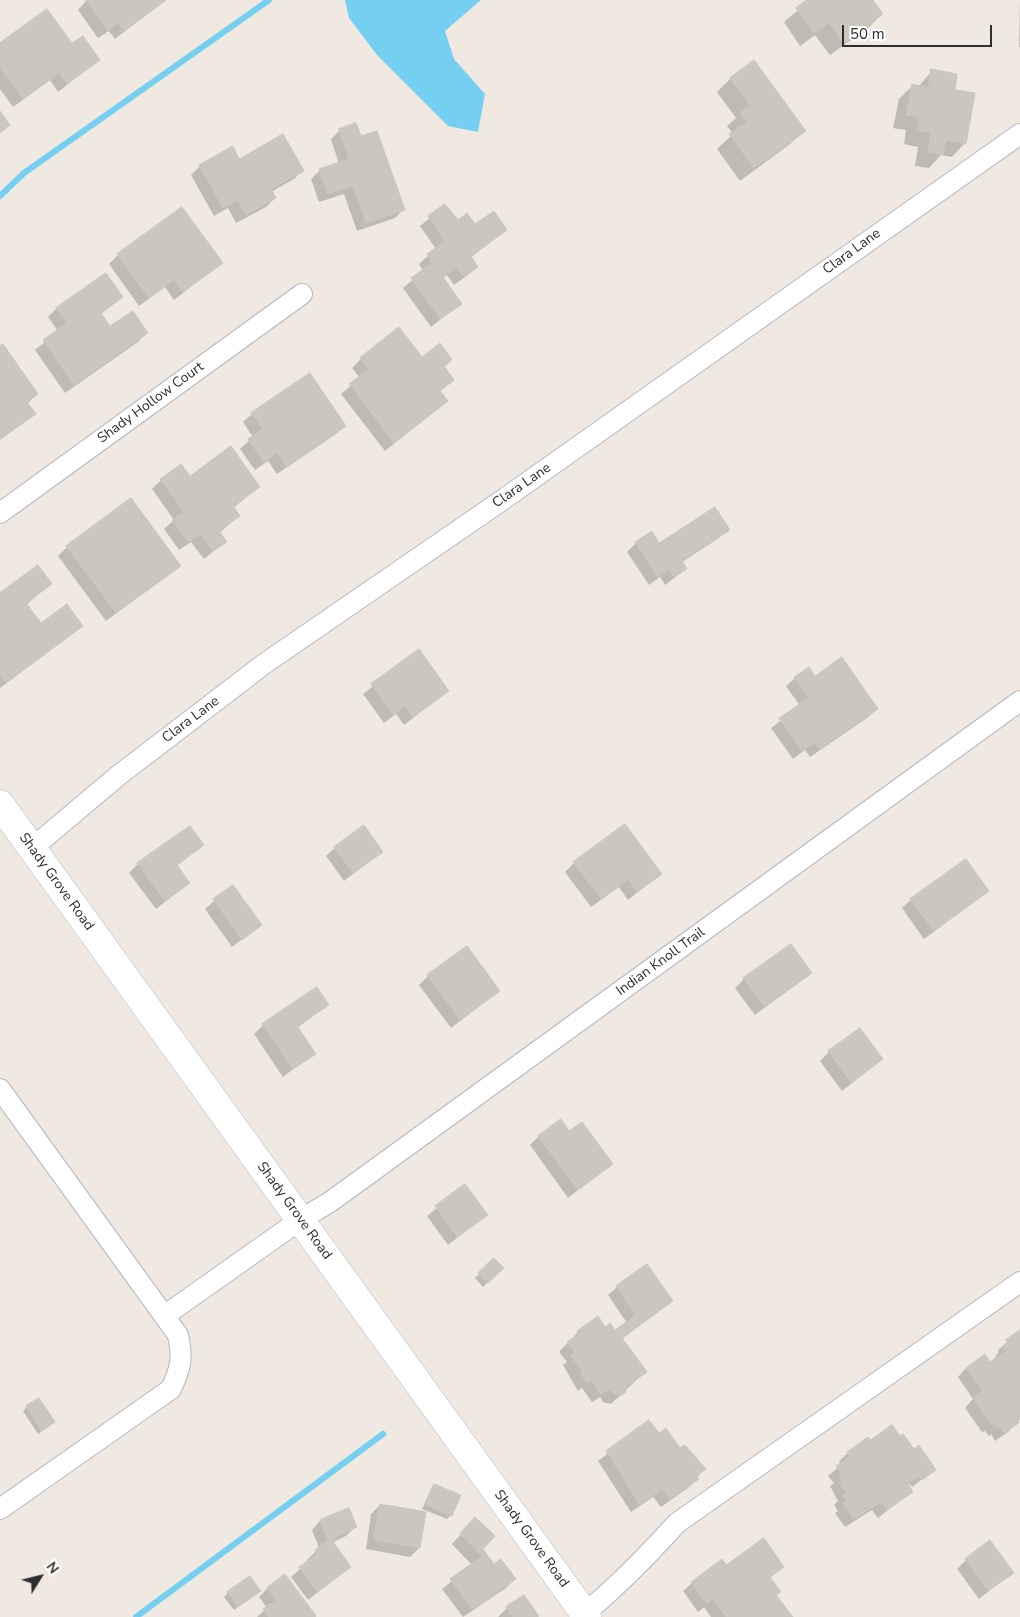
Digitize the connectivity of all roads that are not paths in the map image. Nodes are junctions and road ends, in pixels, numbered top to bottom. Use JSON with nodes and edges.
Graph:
{"nodes":[{"id":1,"x":1020,"y":134,"type":"edge"},
{"id":2,"x":302,"y":294,"type":"dead end"},
{"id":3,"x":0,"y":513,"type":"edge"},
{"id":4,"x":1020,"y":702,"type":"edge"},
{"id":5,"x":0,"y":804,"type":"edge"},
{"id":6,"x":31,"y":849,"type":"junction"},
{"id":7,"x":0,"y":1089,"type":"edge"},
{"id":8,"x":300,"y":1220,"type":"junction"},
{"id":9,"x":1020,"y":1282,"type":"edge"},
{"id":10,"x":164,"y":1316,"type":"junction"},
{"id":11,"x":0,"y":1509,"type":"edge"},
{"id":12,"x":586,"y":1615,"type":"edge"}],
"edges":[{"from":1,"to":6,"type":"street","name":"Clara Lane"},
{"from":2,"to":3,"type":"street","name":"Shady Hollow Court"},
{"from":4,"to":8,"type":"street","name":"Indian Knoll Trail"},
{"from":5,"to":6,"type":"street","name":"Shady Grove Road"},
{"from":6,"to":8,"type":"street","name":"Shady Grove Road"},
{"from":7,"to":10,"type":"street"},
{"from":8,"to":10,"type":"street","name":"Indian Knoll Trail"},
{"from":8,"to":12,"type":"street","name":"Shady Grove Road"},
{"from":9,"to":12,"type":"street"},
{"from":10,"to":11,"type":"street"}]}
